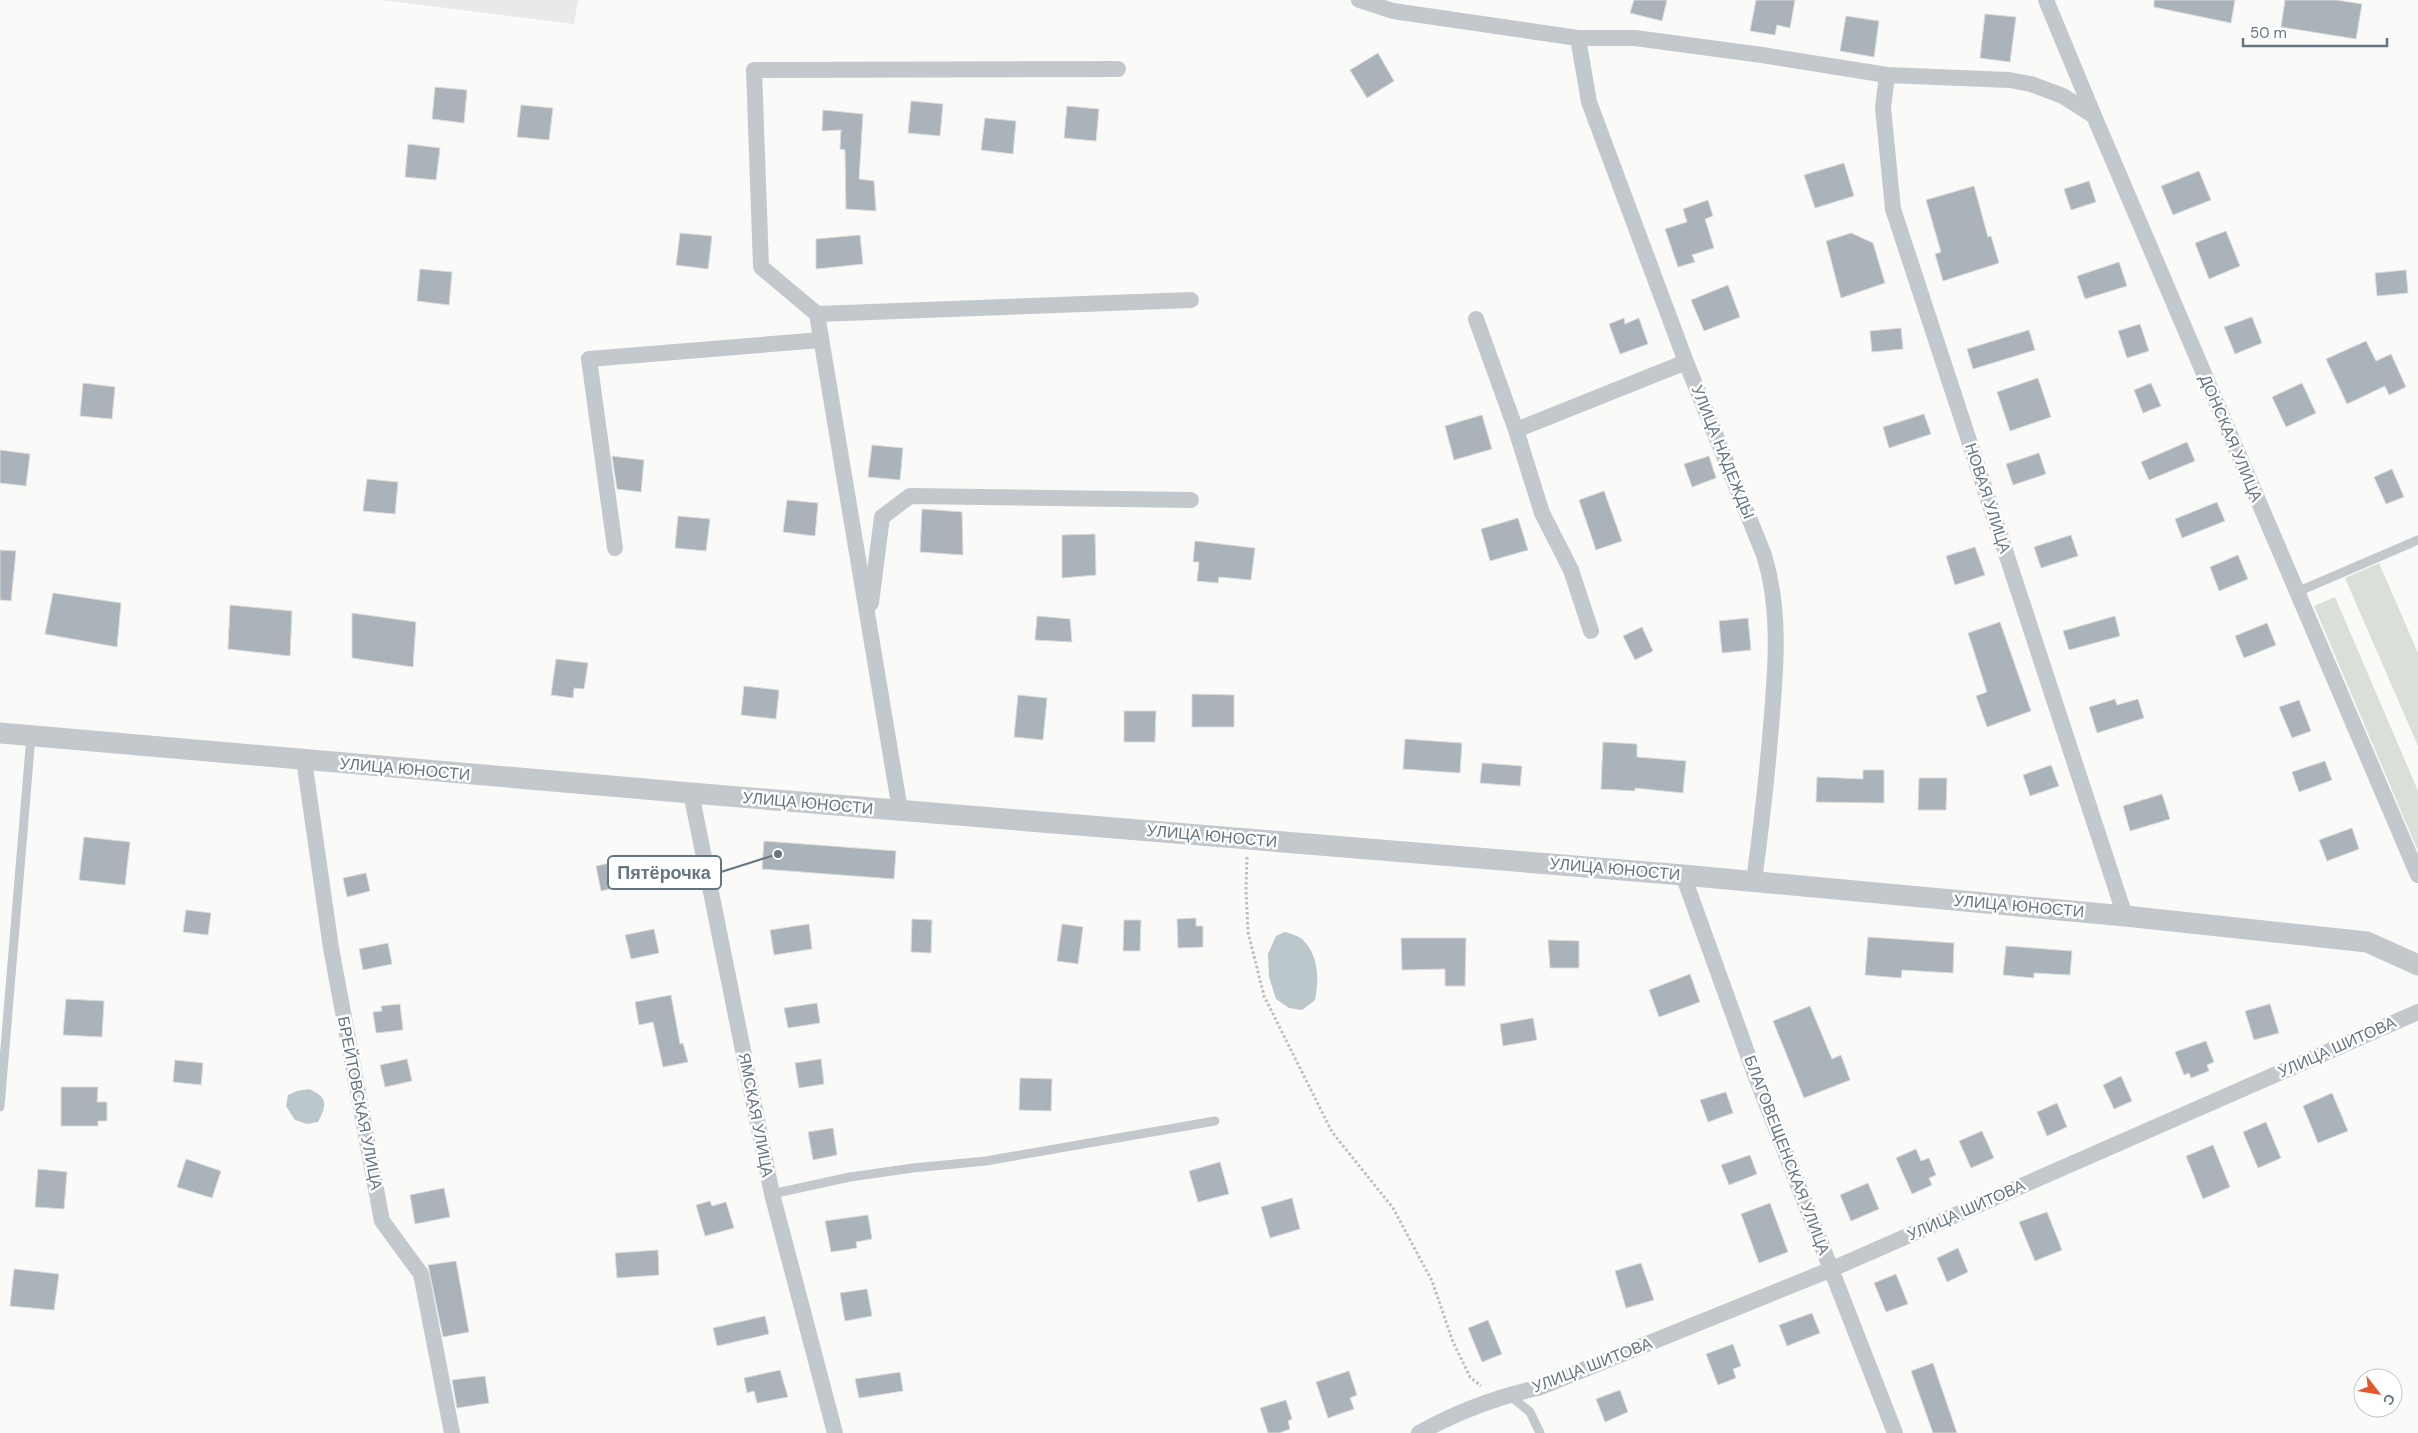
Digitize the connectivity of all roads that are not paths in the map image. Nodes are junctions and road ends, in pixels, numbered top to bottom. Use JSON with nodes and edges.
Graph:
{"nodes":[{"id":1,"x":1359,"y":0,"type":"edge"},
{"id":2,"x":2046,"y":0,"type":"edge"},
{"id":3,"x":1578,"y":38,"type":"junction"},
{"id":4,"x":1118,"y":69,"type":"dead end"},
{"id":5,"x":1887,"y":75,"type":"junction"},
{"id":6,"x":2094,"y":116,"type":"junction"},
{"id":7,"x":1192,"y":300,"type":"dead end"},
{"id":8,"x":817,"y":314,"type":"junction"},
{"id":9,"x":1476,"y":319,"type":"dead end"},
{"id":10,"x":821,"y":340,"type":"junction"},
{"id":11,"x":1686,"y":362,"type":"junction"},
{"id":12,"x":1516,"y":430,"type":"junction"},
{"id":13,"x":1191,"y":500,"type":"dead end"},
{"id":14,"x":2418,"y":540,"type":"edge"},
{"id":15,"x":615,"y":548,"type":"dead end"},
{"id":16,"x":2297,"y":592,"type":"junction"},
{"id":17,"x":868,"y":621,"type":"junction"},
{"id":18,"x":1591,"y":631,"type":"dead end"},
{"id":19,"x":0,"y":733,"type":"edge"},
{"id":20,"x":31,"y":736,"type":"junction"},
{"id":21,"x":304,"y":760,"type":"junction"},
{"id":22,"x":691,"y":793,"type":"junction"},
{"id":23,"x":900,"y":810,"type":"junction"},
{"id":24,"x":1682,"y":875,"type":"junction"},
{"id":25,"x":2418,"y":876,"type":"edge"},
{"id":26,"x":1754,"y":881,"type":"junction"},
{"id":27,"x":2124,"y":916,"type":"junction"},
{"id":28,"x":2418,"y":965,"type":"edge"},
{"id":29,"x":2418,"y":1012,"type":"edge"},
{"id":30,"x":0,"y":1107,"type":"edge"},
{"id":31,"x":1215,"y":1121,"type":"dead end"},
{"id":32,"x":772,"y":1194,"type":"junction"},
{"id":33,"x":1832,"y":1269,"type":"junction"},
{"id":34,"x":1508,"y":1394,"type":"junction"},
{"id":35,"x":452,"y":1433,"type":"edge"},
{"id":36,"x":835,"y":1433,"type":"edge"},
{"id":37,"x":1419,"y":1433,"type":"edge"},
{"id":38,"x":1540,"y":1433,"type":"edge"},
{"id":39,"x":1896,"y":1433,"type":"edge"}],
"edges":[{"from":1,"to":3,"type":"street"},
{"from":2,"to":6,"type":"street","name":"ДОНСКАЯ УЛИЦА"},
{"from":3,"to":5,"type":"street"},
{"from":3,"to":11,"type":"street","name":"УЛИЦА НАДЕЖДЫ"},
{"from":4,"to":8,"type":"street"},
{"from":5,"to":6,"type":"street"},
{"from":5,"to":27,"type":"street","name":"НОВАЯ УЛИЦА"},
{"from":6,"to":16,"type":"street","name":"ДОНСКАЯ УЛИЦА"},
{"from":7,"to":8,"type":"street"},
{"from":8,"to":10,"type":"street"},
{"from":9,"to":12,"type":"street"},
{"from":10,"to":15,"type":"street"},
{"from":10,"to":17,"type":"street"},
{"from":11,"to":12,"type":"street"},
{"from":11,"to":26,"type":"street","name":"УЛИЦА НАДЕЖДЫ"},
{"from":12,"to":18,"type":"street"},
{"from":13,"to":17,"type":"street"},
{"from":14,"to":16,"type":"lane"},
{"from":16,"to":25,"type":"street","name":"ДОНСКАЯ УЛИЦА"},
{"from":17,"to":23,"type":"street"},
{"from":19,"to":20,"type":"street","name":"УЛИЦА ЮНОСТИ"},
{"from":20,"to":21,"type":"street","name":"УЛИЦА ЮНОСТИ"},
{"from":20,"to":30,"type":"lane"},
{"from":21,"to":22,"type":"street","name":"УЛИЦА ЮНОСТИ"},
{"from":21,"to":35,"type":"street","name":"БРЕЙТОВСКАЯ УЛИЦА"},
{"from":22,"to":23,"type":"street","name":"УЛИЦА ЮНОСТИ"},
{"from":22,"to":32,"type":"street","name":"ЯМСКАЯ УЛИЦА"},
{"from":23,"to":24,"type":"street","name":"УЛИЦА ЮНОСТИ"},
{"from":24,"to":26,"type":"street","name":"УЛИЦА ЮНОСТИ"},
{"from":24,"to":33,"type":"street","name":"БЛАГОВЕЩЕНСКАЯ УЛИЦА"},
{"from":26,"to":27,"type":"street","name":"УЛИЦА ЮНОСТИ"},
{"from":27,"to":28,"type":"street","name":"УЛИЦА ЮНОСТИ"},
{"from":29,"to":33,"type":"street","name":"УЛИЦА ШИТОВА"},
{"from":31,"to":32,"type":"lane"},
{"from":32,"to":36,"type":"street","name":"ЯМСКАЯ УЛИЦА"},
{"from":33,"to":34,"type":"street","name":"УЛИЦА ШИТОВА"},
{"from":33,"to":39,"type":"street","name":"БЛАГОВЕЩЕНСКАЯ УЛИЦА"},
{"from":34,"to":37,"type":"street","name":"УЛИЦА ШИТОВА"},
{"from":34,"to":38,"type":"lane"}]}
